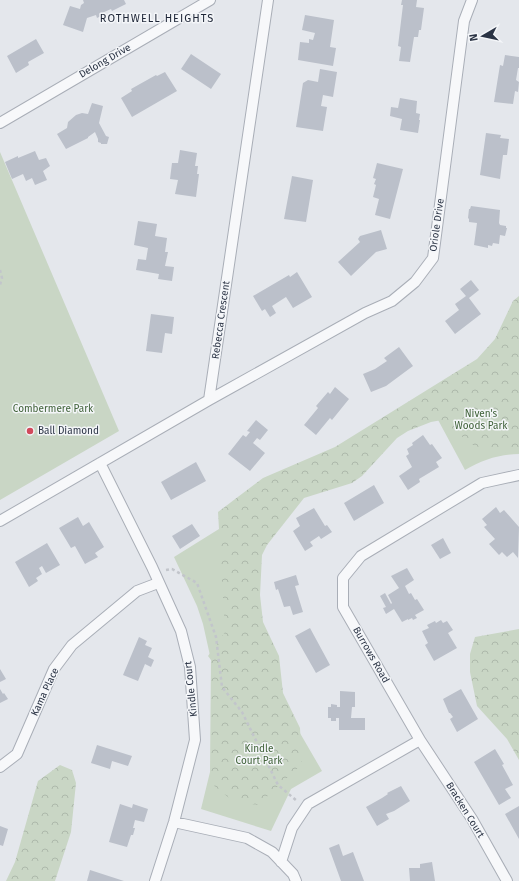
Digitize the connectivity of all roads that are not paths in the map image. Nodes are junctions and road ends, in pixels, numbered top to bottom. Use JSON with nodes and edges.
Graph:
{"nodes":[{"id":1,"x":210,"y":0,"type":"edge"},
{"id":2,"x":268,"y":0,"type":"edge"},
{"id":3,"x":472,"y":0,"type":"edge"},
{"id":4,"x":0,"y":123,"type":"edge"},
{"id":5,"x":209,"y":400,"type":"junction"},
{"id":6,"x":100,"y":463,"type":"junction"},
{"id":7,"x":519,"y":474,"type":"edge"},
{"id":8,"x":0,"y":521,"type":"edge"},
{"id":9,"x":158,"y":583,"type":"junction"},
{"id":10,"x":420,"y":740,"type":"junction"},
{"id":11,"x":0,"y":767,"type":"edge"},
{"id":12,"x":174,"y":822,"type":"junction"},
{"id":13,"x":281,"y":862,"type":"junction"},
{"id":14,"x":155,"y":881,"type":"edge"},
{"id":15,"x":296,"y":881,"type":"edge"},
{"id":16,"x":508,"y":881,"type":"edge"}],
"edges":[{"from":1,"to":4,"type":"street","name":"Delong Drive"},
{"from":2,"to":5,"type":"street","name":"Rebecca Crescent"},
{"from":3,"to":5,"type":"street","name":"Oriole Drive"},
{"from":5,"to":6,"type":"street"},
{"from":6,"to":8,"type":"street"},
{"from":6,"to":9,"type":"street","name":"Kindle Court"},
{"from":7,"to":10,"type":"street","name":"Burrows Road"},
{"from":9,"to":11,"type":"street","name":"Kama Place"},
{"from":9,"to":12,"type":"street","name":"Kindle Court"},
{"from":10,"to":13,"type":"street"},
{"from":10,"to":16,"type":"street","name":"Bracken Court"},
{"from":12,"to":13,"type":"street"},
{"from":12,"to":14,"type":"street","name":"Kindle Court"},
{"from":13,"to":15,"type":"street"}]}
